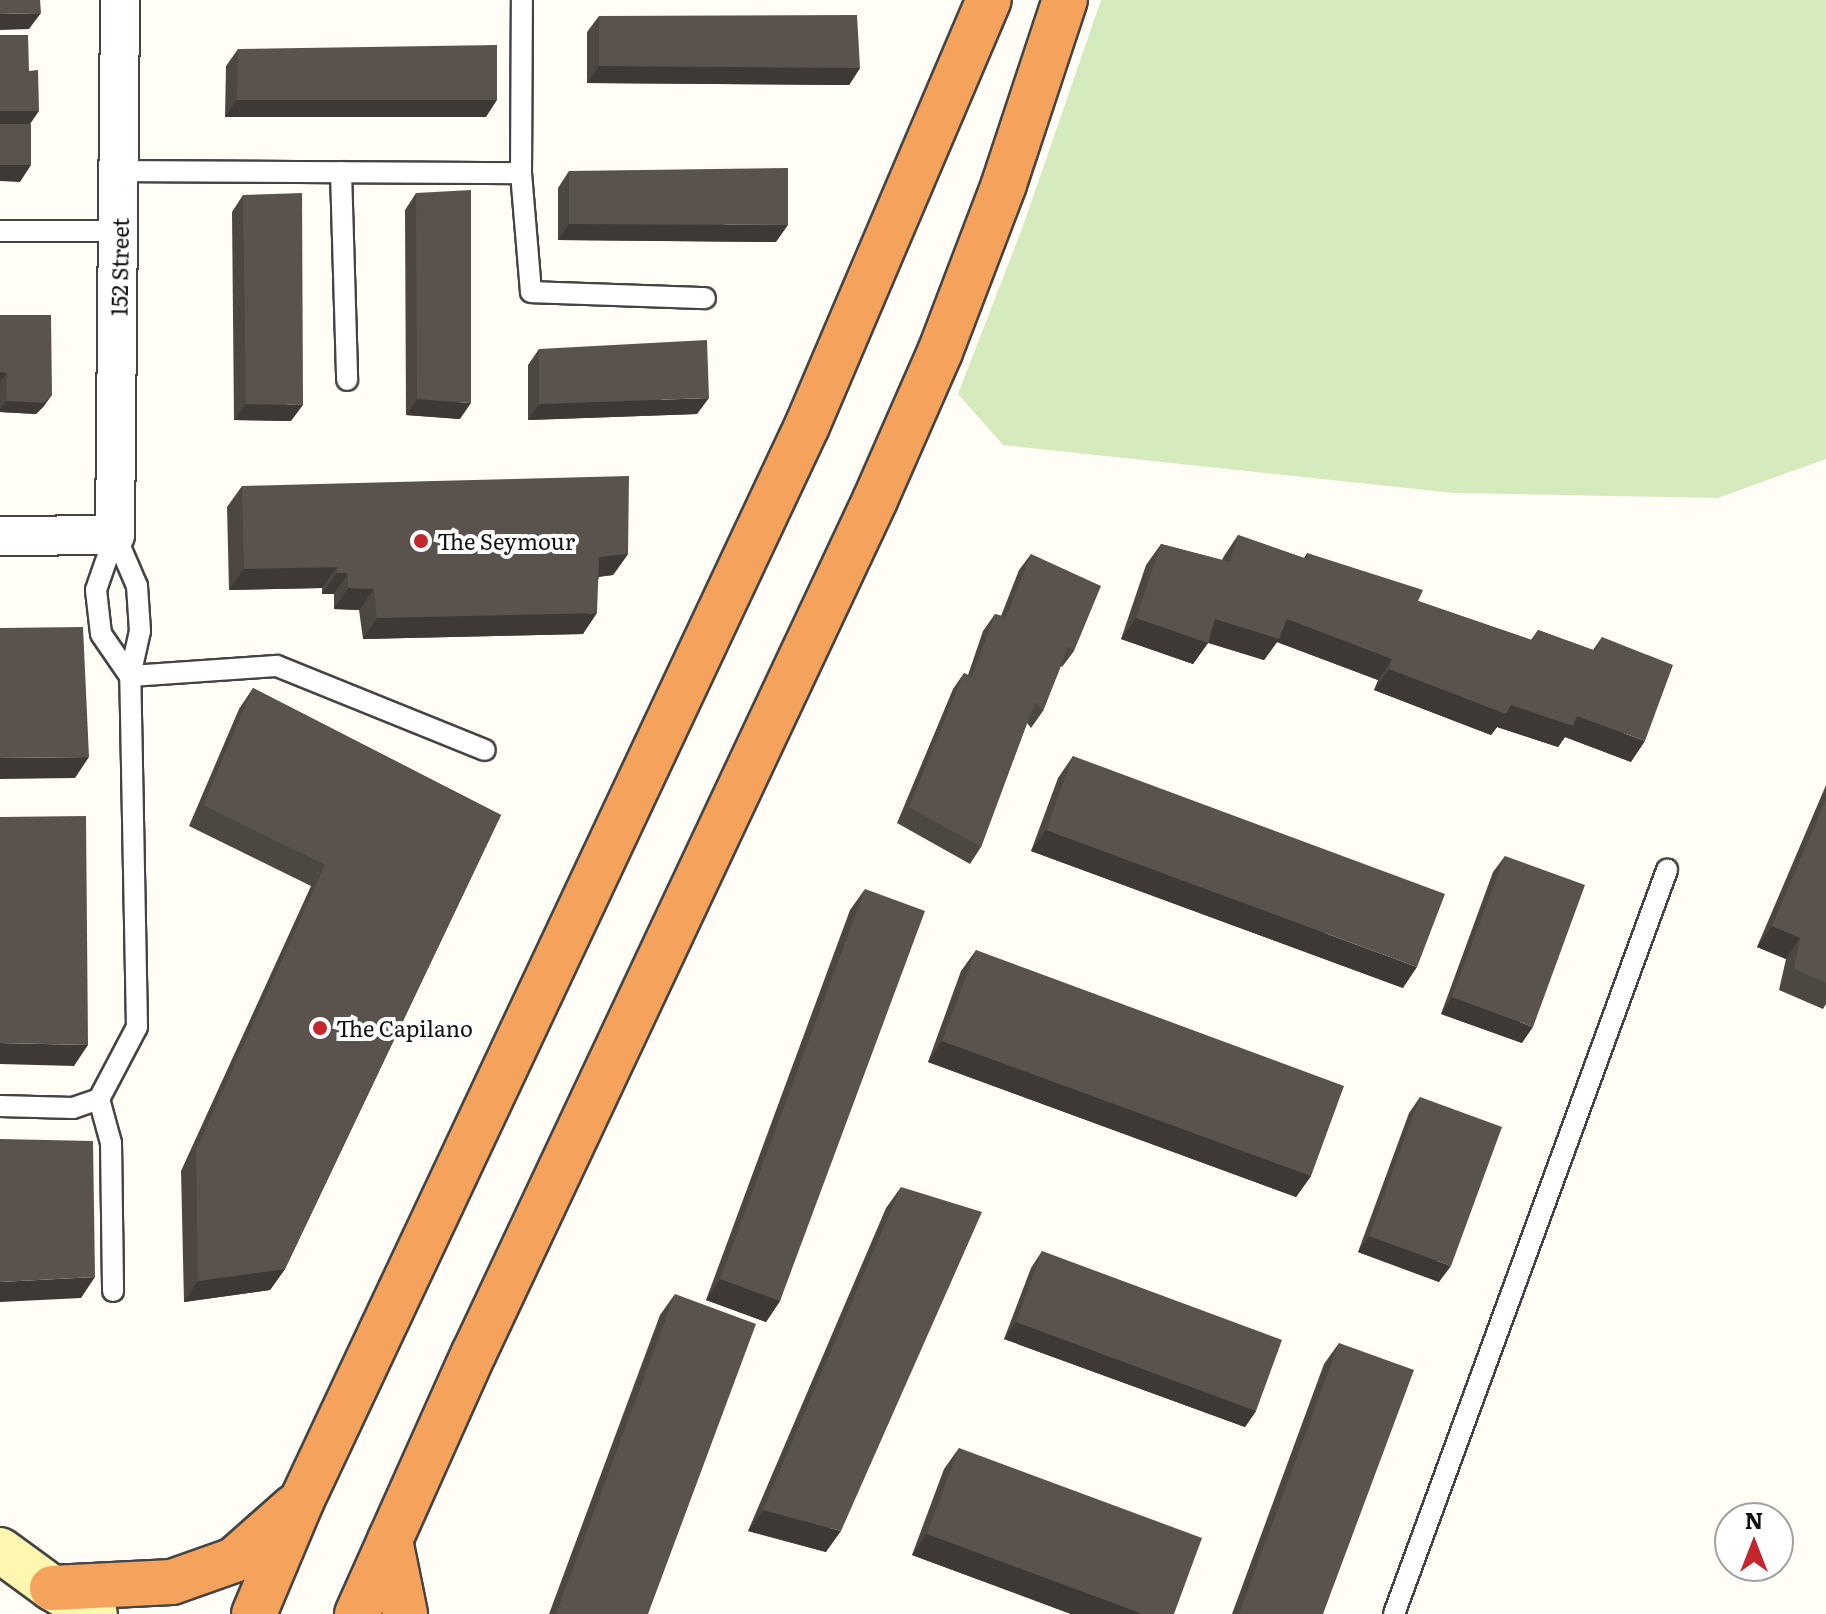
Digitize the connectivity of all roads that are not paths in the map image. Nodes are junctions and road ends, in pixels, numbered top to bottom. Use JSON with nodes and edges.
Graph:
{"nodes":[{"id":1,"x":120,"y":0,"type":"edge"},
{"id":2,"x":522,"y":0,"type":"edge"},
{"id":3,"x":989,"y":0,"type":"edge"},
{"id":4,"x":1065,"y":0,"type":"edge"},
{"id":5,"x":120,"y":171,"type":"junction"},
{"id":6,"x":341,"y":172,"type":"junction"},
{"id":7,"x":521,"y":173,"type":"junction"},
{"id":8,"x":0,"y":231,"type":"edge"},
{"id":9,"x":120,"y":231,"type":"junction"},
{"id":10,"x":705,"y":298,"type":"dead end"},
{"id":11,"x":347,"y":380,"type":"dead end"},
{"id":12,"x":115,"y":535,"type":"junction"},
{"id":13,"x":0,"y":536,"type":"edge"},
{"id":14,"x":130,"y":676,"type":"junction"},
{"id":15,"x":485,"y":750,"type":"dead end"},
{"id":16,"x":1667,"y":870,"type":"dead end"},
{"id":17,"x":99,"y":1099,"type":"junction"},
{"id":18,"x":0,"y":1106,"type":"edge"},
{"id":19,"x":113,"y":1291,"type":"dead end"},
{"id":20,"x":302,"y":1500,"type":"junction"},
{"id":21,"x":390,"y":1540,"type":"junction"},
{"id":22,"x":0,"y":1550,"type":"edge"},
{"id":23,"x":52,"y":1588,"type":"junction"},
{"id":24,"x":95,"y":1614,"type":"edge"},
{"id":25,"x":254,"y":1614,"type":"edge"},
{"id":26,"x":357,"y":1614,"type":"edge"},
{"id":27,"x":405,"y":1614,"type":"edge"},
{"id":28,"x":1394,"y":1614,"type":"edge"}],
"edges":[{"from":1,"to":5,"type":"street","name":"152 Street"},
{"from":2,"to":7,"type":"lane"},
{"from":3,"to":20,"type":"highway"},
{"from":4,"to":21,"type":"highway"},
{"from":5,"to":6,"type":"lane"},
{"from":5,"to":9,"type":"street","name":"152 Street"},
{"from":6,"to":7,"type":"lane"},
{"from":6,"to":11,"type":"lane"},
{"from":7,"to":10,"type":"lane"},
{"from":8,"to":9,"type":"lane"},
{"from":9,"to":12,"type":"street","name":"152 Street"},
{"from":12,"to":13,"type":"street"},
{"from":12,"to":14,"type":"lane"},
{"from":12,"to":14,"type":"lane"},
{"from":14,"to":15,"type":"lane"},
{"from":14,"to":17,"type":"lane"},
{"from":16,"to":28,"type":"lane"},
{"from":17,"to":18,"type":"lane"},
{"from":17,"to":19,"type":"lane"},
{"from":20,"to":23,"type":"highway"},
{"from":20,"to":25,"type":"highway"},
{"from":21,"to":26,"type":"highway"},
{"from":21,"to":27,"type":"highway"},
{"from":22,"to":23,"type":"main road"},
{"from":23,"to":24,"type":"main road"}]}
